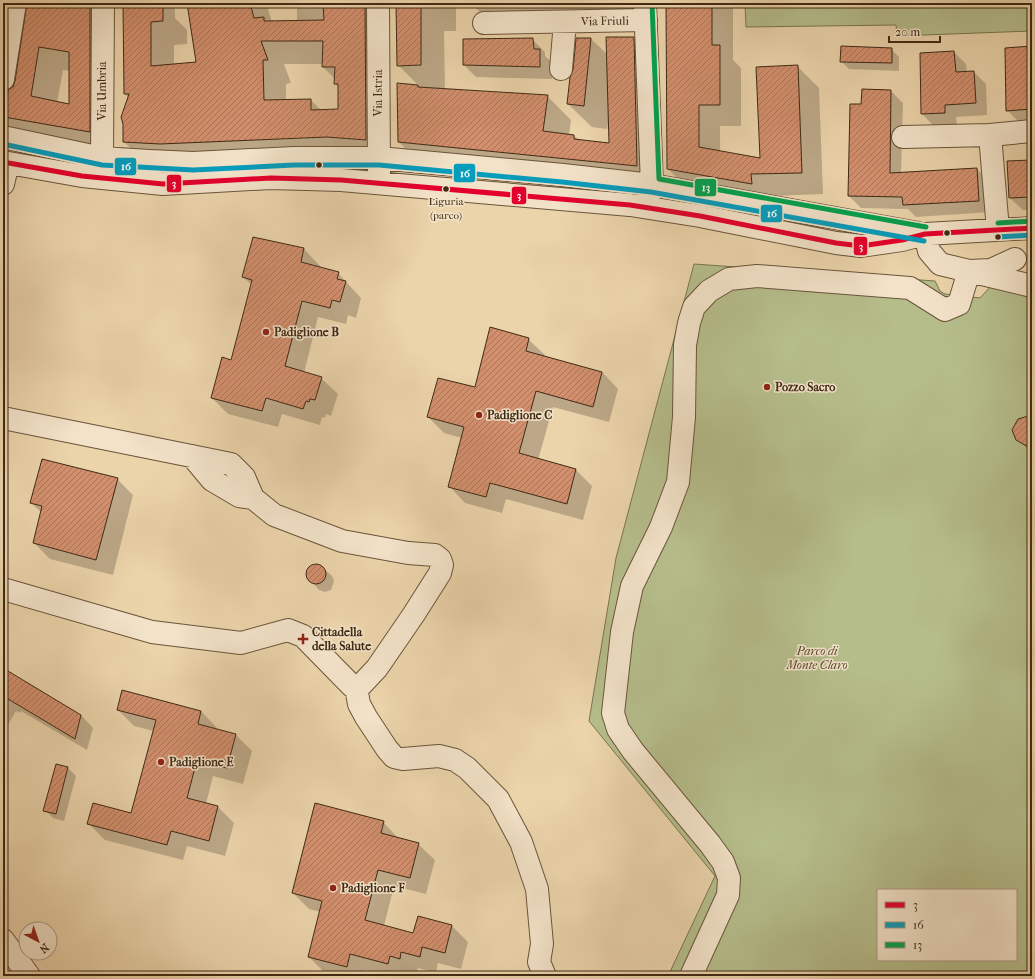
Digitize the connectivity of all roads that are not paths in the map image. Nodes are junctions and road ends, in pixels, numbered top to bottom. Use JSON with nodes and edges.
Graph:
{"nodes":[{"id":1,"x":15,"y":3,"type":"edge"},
{"id":2,"x":102,"y":3,"type":"edge"},
{"id":3,"x":378,"y":3,"type":"edge"},
{"id":4,"x":645,"y":12,"type":"edge"},
{"id":5,"x":565,"y":22,"type":"junction"},
{"id":6,"x":484,"y":23,"type":"dead end"},
{"id":7,"x":561,"y":69,"type":"dead end"},
{"id":8,"x":3,"y":79,"type":"edge"},
{"id":9,"x":1032,"y":131,"type":"edge"},
{"id":10,"x":990,"y":135,"type":"junction"},
{"id":11,"x":3,"y":137,"type":"edge"},
{"id":12,"x":903,"y":137,"type":"dead end"},
{"id":13,"x":378,"y":158,"type":"junction"},
{"id":14,"x":6,"y":163,"type":"edge"},
{"id":15,"x":101,"y":168,"type":"junction"},
{"id":16,"x":379,"y":182,"type":"junction"},
{"id":17,"x":3,"y":184,"type":"edge"},
{"id":18,"x":652,"y":185,"type":"junction"},
{"id":19,"x":646,"y":208,"type":"junction"},
{"id":20,"x":1015,"y":229,"type":"edge"},
{"id":21,"x":925,"y":234,"type":"junction"},
{"id":22,"x":1015,"y":259,"type":"junction"},
{"id":23,"x":969,"y":271,"type":"junction"},
{"id":24,"x":1032,"y":281,"type":"edge"},
{"id":25,"x":1032,"y":286,"type":"edge"},
{"id":26,"x":3,"y":418,"type":"edge"},
{"id":27,"x":3,"y":588,"type":"edge"},
{"id":28,"x":356,"y":687,"type":"junction"},
{"id":29,"x":3,"y":940,"type":"edge"},
{"id":30,"x":29,"y":976,"type":"edge"},
{"id":31,"x":545,"y":976,"type":"edge"},
{"id":32,"x":691,"y":976,"type":"edge"}],
"edges":[{"from":1,"to":8,"type":"street"},
{"from":2,"to":15,"type":"street","name":"Via Umbria"},
{"from":3,"to":13,"type":"street","name":"Via Istria"},
{"from":4,"to":5,"type":"street","name":"Via Friuli"},
{"from":4,"to":18,"type":"street"},
{"from":5,"to":6,"type":"street","name":"Via Friuli"},
{"from":5,"to":7,"type":"street","name":"Via Friuli"},
{"from":9,"to":10,"type":"street"},
{"from":10,"to":12,"type":"street"},
{"from":10,"to":20,"type":"street"},
{"from":11,"to":15,"type":"street"},
{"from":13,"to":15,"type":"street"},
{"from":13,"to":16,"type":"street","name":"Via Istria"},
{"from":13,"to":18,"type":"street"},
{"from":14,"to":15,"type":"street"},
{"from":14,"to":17,"type":"street"},
{"from":15,"to":16,"type":"street"},
{"from":16,"to":19,"type":"street"},
{"from":18,"to":19,"type":"street"},
{"from":18,"to":21,"type":"street"},
{"from":19,"to":21,"type":"street"},
{"from":20,"to":21,"type":"street"},
{"from":20,"to":22,"type":"street"},
{"from":21,"to":23,"type":"street"},
{"from":22,"to":23,"type":"street"},
{"from":22,"to":24,"type":"street"},
{"from":23,"to":25,"type":"street"},
{"from":23,"to":32,"type":"street"},
{"from":26,"to":28,"type":"street"},
{"from":27,"to":28,"type":"street"},
{"from":28,"to":31,"type":"street"},
{"from":29,"to":30,"type":"street"}]}
